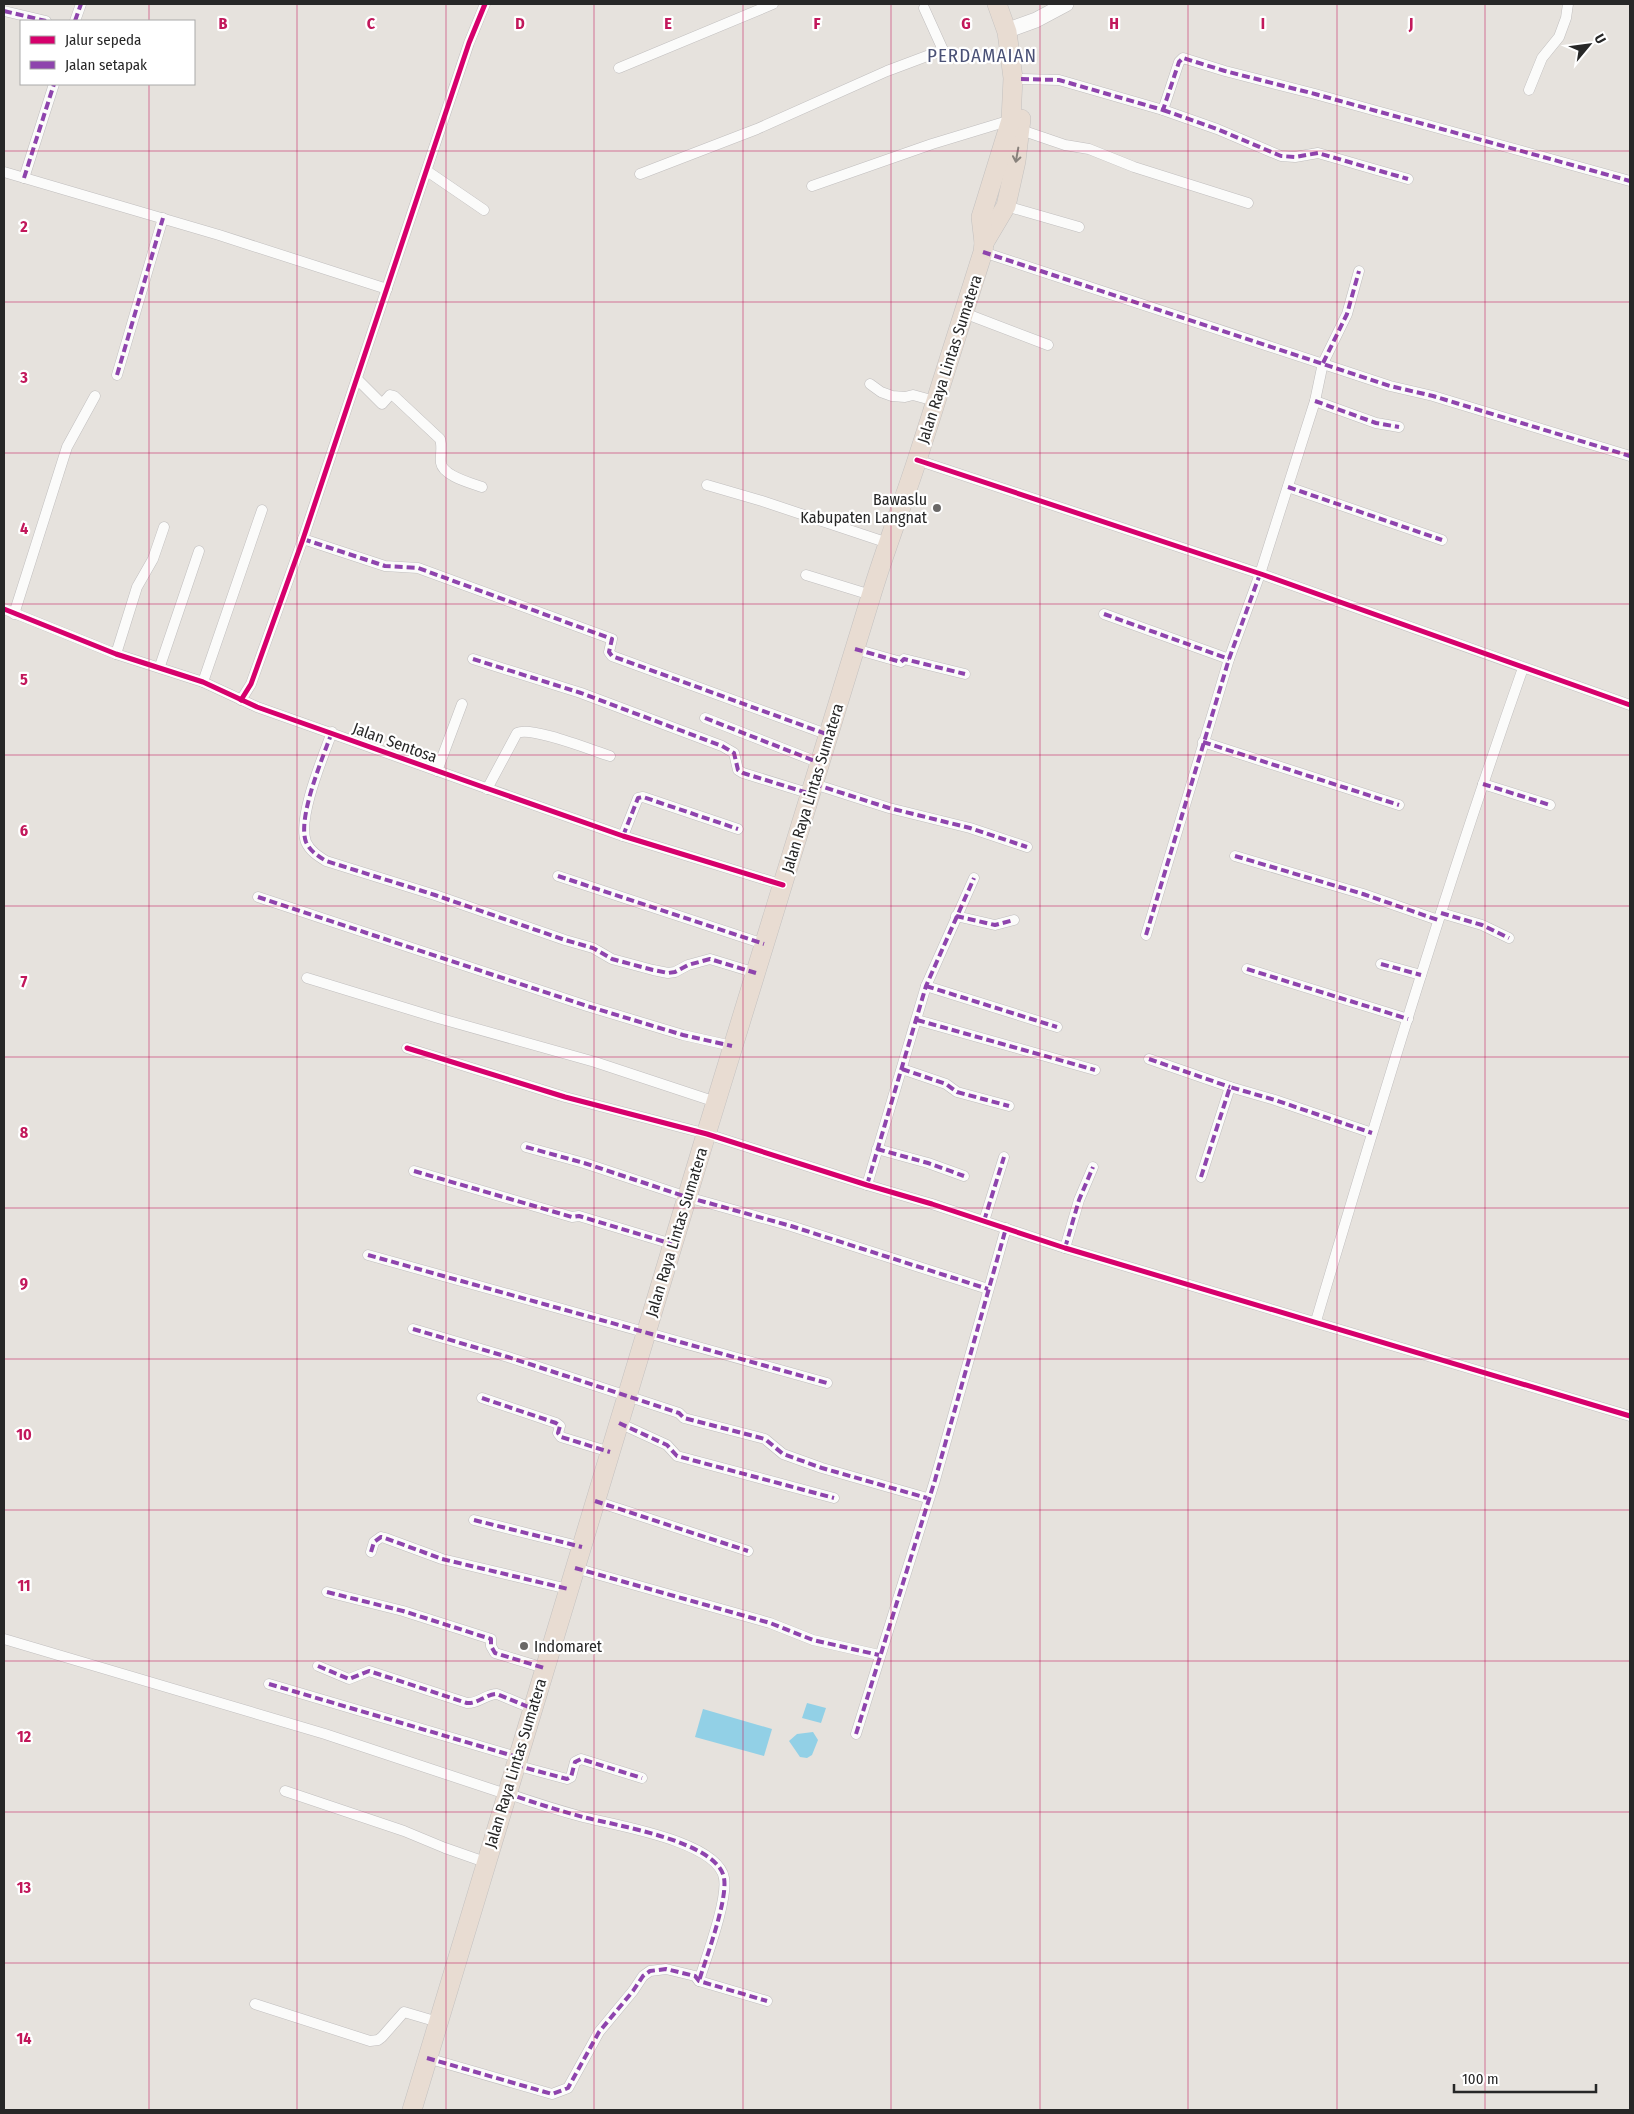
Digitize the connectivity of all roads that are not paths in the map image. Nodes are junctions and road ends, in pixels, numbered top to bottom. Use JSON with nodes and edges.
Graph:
{"nodes":[{"id":1,"x":81,"y":4,"type":"edge"},
{"id":2,"x":485,"y":4,"type":"edge"},
{"id":3,"x":773,"y":4,"type":"edge"},
{"id":4,"x":997,"y":4,"type":"edge"},
{"id":5,"x":1006,"y":4,"type":"edge"},
{"id":6,"x":1066,"y":4,"type":"edge"},
{"id":7,"x":1568,"y":4,"type":"edge"},
{"id":8,"x":924,"y":8,"type":"dead end"},
{"id":9,"x":4,"y":11,"type":"edge"},
{"id":10,"x":42,"y":20,"type":"edge"},
{"id":11,"x":75,"y":20,"type":"edge"},
{"id":12,"x":1014,"y":28,"type":"junction"},
{"id":13,"x":619,"y":68,"type":"dead end"},
{"id":14,"x":1022,"y":78,"type":"junction"},
{"id":15,"x":54,"y":85,"type":"edge"},
{"id":16,"x":1530,"y":90,"type":"dead end"},
{"id":17,"x":1163,"y":110,"type":"junction"},
{"id":18,"x":1016,"y":125,"type":"junction"},
{"id":19,"x":427,"y":171,"type":"junction"},
{"id":20,"x":4,"y":172,"type":"edge"},
{"id":21,"x":640,"y":174,"type":"dead end"},
{"id":22,"x":24,"y":178,"type":"junction"},
{"id":23,"x":1408,"y":179,"type":"dead end"},
{"id":24,"x":1630,"y":182,"type":"edge"},
{"id":25,"x":812,"y":186,"type":"dead end"},
{"id":26,"x":1248,"y":202,"type":"dead end"},
{"id":27,"x":1006,"y":206,"type":"junction"},
{"id":28,"x":484,"y":210,"type":"dead end"},
{"id":29,"x":163,"y":218,"type":"junction"},
{"id":30,"x":1079,"y":227,"type":"dead end"},
{"id":31,"x":984,"y":248,"type":"junction"},
{"id":32,"x":1359,"y":271,"type":"dead end"},
{"id":33,"x":387,"y":289,"type":"junction"},
{"id":34,"x":964,"y":313,"type":"junction"},
{"id":35,"x":1048,"y":345,"type":"dead end"},
{"id":36,"x":1323,"y":363,"type":"junction"},
{"id":37,"x":117,"y":375,"type":"dead end"},
{"id":38,"x":357,"y":379,"type":"junction"},
{"id":39,"x":870,"y":384,"type":"dead end"},
{"id":40,"x":95,"y":396,"type":"dead end"},
{"id":41,"x":935,"y":401,"type":"junction"},
{"id":42,"x":1315,"y":401,"type":"junction"},
{"id":43,"x":1399,"y":427,"type":"dead end"},
{"id":44,"x":1630,"y":456,"type":"edge"},
{"id":45,"x":917,"y":460,"type":"junction"},
{"id":46,"x":706,"y":485,"type":"dead end"},
{"id":47,"x":1288,"y":487,"type":"junction"},
{"id":48,"x":482,"y":488,"type":"dead end"},
{"id":49,"x":262,"y":510,"type":"dead end"},
{"id":50,"x":164,"y":527,"type":"dead end"},
{"id":51,"x":303,"y":539,"type":"junction"},
{"id":52,"x":1442,"y":540,"type":"dead end"},
{"id":53,"x":888,"y":543,"type":"junction"},
{"id":54,"x":199,"y":551,"type":"dead end"},
{"id":55,"x":1260,"y":574,"type":"junction"},
{"id":56,"x":806,"y":576,"type":"dead end"},
{"id":57,"x":871,"y":595,"type":"junction"},
{"id":58,"x":4,"y":609,"type":"edge"},
{"id":59,"x":14,"y":614,"type":"junction"},
{"id":60,"x":1104,"y":614,"type":"dead end"},
{"id":61,"x":855,"y":649,"type":"junction"},
{"id":62,"x":116,"y":654,"type":"junction"},
{"id":63,"x":1229,"y":659,"type":"junction"},
{"id":64,"x":473,"y":660,"type":"dead end"},
{"id":65,"x":160,"y":666,"type":"junction"},
{"id":66,"x":1523,"y":668,"type":"junction"},
{"id":67,"x":965,"y":674,"type":"dead end"},
{"id":68,"x":203,"y":682,"type":"junction"},
{"id":69,"x":241,"y":700,"type":"junction"},
{"id":70,"x":462,"y":704,"type":"dead end"},
{"id":71,"x":1630,"y":705,"type":"edge"},
{"id":72,"x":705,"y":718,"type":"dead end"},
{"id":73,"x":332,"y":732,"type":"junction"},
{"id":74,"x":829,"y":735,"type":"junction"},
{"id":75,"x":1203,"y":742,"type":"junction"},
{"id":76,"x":610,"y":756,"type":"dead end"},
{"id":77,"x":820,"y":763,"type":"junction"},
{"id":78,"x":437,"y":771,"type":"junction"},
{"id":79,"x":1483,"y":784,"type":"junction"},
{"id":80,"x":487,"y":789,"type":"junction"},
{"id":81,"x":812,"y":789,"type":"junction"},
{"id":82,"x":1399,"y":805,"type":"dead end"},
{"id":83,"x":1550,"y":805,"type":"dead end"},
{"id":84,"x":738,"y":829,"type":"dead end"},
{"id":85,"x":624,"y":836,"type":"junction"},
{"id":86,"x":1028,"y":847,"type":"dead end"},
{"id":87,"x":1235,"y":856,"type":"dead end"},
{"id":88,"x":558,"y":876,"type":"dead end"},
{"id":89,"x":974,"y":878,"type":"dead end"},
{"id":90,"x":783,"y":885,"type":"junction"},
{"id":91,"x":258,"y":897,"type":"dead end"},
{"id":92,"x":956,"y":916,"type":"junction"},
{"id":93,"x":1439,"y":916,"type":"junction"},
{"id":94,"x":1014,"y":920,"type":"dead end"},
{"id":95,"x":1146,"y":935,"type":"dead end"},
{"id":96,"x":1510,"y":938,"type":"dead end"},
{"id":97,"x":764,"y":944,"type":"junction"},
{"id":98,"x":1381,"y":964,"type":"dead end"},
{"id":99,"x":1247,"y":969,"type":"dead end"},
{"id":100,"x":756,"y":973,"type":"junction"},
{"id":101,"x":1421,"y":975,"type":"junction"},
{"id":102,"x":307,"y":978,"type":"dead end"},
{"id":103,"x":926,"y":986,"type":"junction"},
{"id":104,"x":1408,"y":1019,"type":"junction"},
{"id":105,"x":917,"y":1020,"type":"junction"},
{"id":106,"x":1057,"y":1028,"type":"dead end"},
{"id":107,"x":732,"y":1046,"type":"junction"},
{"id":108,"x":408,"y":1048,"type":"dead end"},
{"id":109,"x":1149,"y":1059,"type":"dead end"},
{"id":110,"x":902,"y":1069,"type":"junction"},
{"id":111,"x":1095,"y":1070,"type":"dead end"},
{"id":112,"x":1230,"y":1087,"type":"junction"},
{"id":113,"x":716,"y":1102,"type":"junction"},
{"id":114,"x":1009,"y":1106,"type":"dead end"},
{"id":115,"x":707,"y":1134,"type":"junction"},
{"id":116,"x":1372,"y":1134,"type":"junction"},
{"id":117,"x":526,"y":1147,"type":"dead end"},
{"id":118,"x":877,"y":1149,"type":"junction"},
{"id":119,"x":1004,"y":1157,"type":"dead end"},
{"id":120,"x":1093,"y":1167,"type":"dead end"},
{"id":121,"x":414,"y":1171,"type":"dead end"},
{"id":122,"x":964,"y":1176,"type":"dead end"},
{"id":123,"x":1201,"y":1177,"type":"dead end"},
{"id":124,"x":867,"y":1185,"type":"junction"},
{"id":125,"x":687,"y":1197,"type":"junction"},
{"id":126,"x":984,"y":1221,"type":"junction"},
{"id":127,"x":1006,"y":1228,"type":"junction"},
{"id":128,"x":672,"y":1244,"type":"junction"},
{"id":129,"x":1065,"y":1248,"type":"junction"},
{"id":130,"x":368,"y":1255,"type":"dead end"},
{"id":131,"x":988,"y":1289,"type":"junction"},
{"id":132,"x":1316,"y":1321,"type":"junction"},
{"id":133,"x":413,"y":1329,"type":"dead end"},
{"id":134,"x":645,"y":1333,"type":"junction"},
{"id":135,"x":827,"y":1383,"type":"dead end"},
{"id":136,"x":627,"y":1396,"type":"junction"},
{"id":137,"x":482,"y":1398,"type":"dead end"},
{"id":138,"x":1630,"y":1416,"type":"edge"},
{"id":139,"x":619,"y":1423,"type":"junction"},
{"id":140,"x":610,"y":1452,"type":"junction"},
{"id":141,"x":834,"y":1498,"type":"dead end"},
{"id":142,"x":927,"y":1498,"type":"junction"},
{"id":143,"x":595,"y":1501,"type":"junction"},
{"id":144,"x":474,"y":1520,"type":"dead end"},
{"id":145,"x":582,"y":1547,"type":"junction"},
{"id":146,"x":748,"y":1551,"type":"dead end"},
{"id":147,"x":371,"y":1552,"type":"dead end"},
{"id":148,"x":575,"y":1568,"type":"junction"},
{"id":149,"x":568,"y":1589,"type":"junction"},
{"id":150,"x":327,"y":1592,"type":"dead end"},
{"id":151,"x":4,"y":1640,"type":"edge"},
{"id":152,"x":879,"y":1655,"type":"junction"},
{"id":153,"x":318,"y":1666,"type":"dead end"},
{"id":154,"x":544,"y":1668,"type":"junction"},
{"id":155,"x":269,"y":1684,"type":"dead end"},
{"id":156,"x":531,"y":1708,"type":"junction"},
{"id":157,"x":856,"y":1734,"type":"dead end"},
{"id":158,"x":516,"y":1761,"type":"junction"},
{"id":159,"x":642,"y":1778,"type":"dead end"},
{"id":160,"x":285,"y":1791,"type":"dead end"},
{"id":161,"x":506,"y":1794,"type":"junction"},
{"id":162,"x":485,"y":1862,"type":"junction"},
{"id":163,"x":699,"y":1981,"type":"junction"},
{"id":164,"x":767,"y":2001,"type":"dead end"},
{"id":165,"x":255,"y":2004,"type":"dead end"},
{"id":166,"x":438,"y":2022,"type":"junction"},
{"id":167,"x":427,"y":2058,"type":"junction"},
{"id":168,"x":412,"y":2110,"type":"edge"}],
"edges":[{"from":1,"to":11,"type":"street"},
{"from":2,"to":19,"type":"street"},
{"from":3,"to":13,"type":"street"},
{"from":4,"to":18,"type":"highway","name":"Jalan Raya Lintas Sumatera"},
{"from":5,"to":12,"type":"highway","name":"Jalan Raya Lintas Sumatera"},
{"from":6,"to":12,"type":"street"},
{"from":7,"to":16,"type":"street"},
{"from":8,"to":21,"type":"street"},
{"from":9,"to":10,"type":"street"},
{"from":12,"to":14,"type":"highway","name":"Jalan Raya Lintas Sumatera"},
{"from":14,"to":17,"type":"street"},
{"from":14,"to":18,"type":"highway","name":"Jalan Raya Lintas Sumatera"},
{"from":15,"to":22,"type":"street"},
{"from":17,"to":23,"type":"street"},
{"from":17,"to":24,"type":"street"},
{"from":18,"to":25,"type":"street"},
{"from":18,"to":26,"type":"street"},
{"from":18,"to":27,"type":"highway","name":"Jalan Raya Lintas Sumatera","one_way":true},
{"from":18,"to":31,"type":"highway","name":"Jalan Raya Lintas Sumatera"},
{"from":19,"to":28,"type":"street"},
{"from":19,"to":33,"type":"street"},
{"from":20,"to":22,"type":"street"},
{"from":22,"to":29,"type":"street"},
{"from":27,"to":30,"type":"street"},
{"from":27,"to":31,"type":"highway","name":"Jalan Raya Lintas Sumatera"},
{"from":29,"to":33,"type":"street"},
{"from":29,"to":37,"type":"street"},
{"from":31,"to":34,"type":"highway","name":"Jalan Raya Lintas Sumatera"},
{"from":31,"to":36,"type":"street"},
{"from":32,"to":36,"type":"street"},
{"from":33,"to":38,"type":"street"},
{"from":34,"to":35,"type":"street"},
{"from":34,"to":41,"type":"highway","name":"Jalan Raya Lintas Sumatera"},
{"from":36,"to":42,"type":"street"},
{"from":36,"to":44,"type":"street"},
{"from":38,"to":48,"type":"street"},
{"from":38,"to":51,"type":"street"},
{"from":39,"to":41,"type":"street"},
{"from":40,"to":59,"type":"street"},
{"from":41,"to":45,"type":"highway","name":"Jalan Raya Lintas Sumatera"},
{"from":42,"to":43,"type":"street"},
{"from":42,"to":47,"type":"street"},
{"from":45,"to":53,"type":"highway","name":"Jalan Raya Lintas Sumatera"},
{"from":45,"to":55,"type":"street"},
{"from":46,"to":53,"type":"street"},
{"from":47,"to":52,"type":"street"},
{"from":47,"to":55,"type":"street"},
{"from":49,"to":68,"type":"street"},
{"from":50,"to":62,"type":"street"},
{"from":51,"to":69,"type":"street"},
{"from":51,"to":74,"type":"street"},
{"from":53,"to":57,"type":"highway","name":"Jalan Raya Lintas Sumatera"},
{"from":54,"to":65,"type":"street"},
{"from":55,"to":63,"type":"street"},
{"from":55,"to":66,"type":"street"},
{"from":56,"to":57,"type":"street"},
{"from":57,"to":61,"type":"highway","name":"Jalan Raya Lintas Sumatera"},
{"from":58,"to":59,"type":"street","name":"Jalan Sentosa"},
{"from":59,"to":62,"type":"street","name":"Jalan Sentosa"},
{"from":60,"to":63,"type":"street"},
{"from":61,"to":67,"type":"street"},
{"from":61,"to":74,"type":"highway","name":"Jalan Raya Lintas Sumatera"},
{"from":62,"to":65,"type":"street","name":"Jalan Sentosa"},
{"from":63,"to":75,"type":"street"},
{"from":64,"to":81,"type":"street"},
{"from":65,"to":68,"type":"street","name":"Jalan Sentosa"},
{"from":66,"to":71,"type":"street"},
{"from":66,"to":79,"type":"street"},
{"from":68,"to":69,"type":"street","name":"Jalan Sentosa"},
{"from":69,"to":73,"type":"street","name":"Jalan Sentosa"},
{"from":70,"to":78,"type":"street"},
{"from":72,"to":77,"type":"street"},
{"from":73,"to":78,"type":"street","name":"Jalan Sentosa"},
{"from":73,"to":100,"type":"street"},
{"from":74,"to":77,"type":"highway","name":"Jalan Raya Lintas Sumatera"},
{"from":75,"to":82,"type":"street"},
{"from":75,"to":95,"type":"street"},
{"from":76,"to":80,"type":"street"},
{"from":77,"to":81,"type":"highway","name":"Jalan Raya Lintas Sumatera"},
{"from":78,"to":80,"type":"street","name":"Jalan Sentosa"},
{"from":79,"to":83,"type":"street"},
{"from":79,"to":93,"type":"street"},
{"from":80,"to":85,"type":"street","name":"Jalan Sentosa"},
{"from":81,"to":86,"type":"street"},
{"from":81,"to":90,"type":"highway","name":"Jalan Raya Lintas Sumatera"},
{"from":84,"to":85,"type":"street"},
{"from":85,"to":90,"type":"street","name":"Jalan Sentosa"},
{"from":87,"to":93,"type":"street"},
{"from":88,"to":97,"type":"street"},
{"from":89,"to":92,"type":"street"},
{"from":90,"to":97,"type":"highway","name":"Jalan Raya Lintas Sumatera"},
{"from":91,"to":107,"type":"street"},
{"from":92,"to":94,"type":"street"},
{"from":92,"to":103,"type":"street"},
{"from":93,"to":96,"type":"street"},
{"from":93,"to":101,"type":"street"},
{"from":97,"to":100,"type":"highway","name":"Jalan Raya Lintas Sumatera"},
{"from":98,"to":101,"type":"street"},
{"from":99,"to":104,"type":"street"},
{"from":100,"to":107,"type":"highway","name":"Jalan Raya Lintas Sumatera"},
{"from":101,"to":104,"type":"street"},
{"from":102,"to":113,"type":"street"},
{"from":103,"to":105,"type":"street"},
{"from":103,"to":106,"type":"street"},
{"from":104,"to":116,"type":"street"},
{"from":105,"to":110,"type":"street"},
{"from":105,"to":111,"type":"street"},
{"from":107,"to":113,"type":"highway","name":"Jalan Raya Lintas Sumatera"},
{"from":108,"to":115,"type":"street"},
{"from":109,"to":112,"type":"street"},
{"from":110,"to":114,"type":"street"},
{"from":110,"to":118,"type":"street"},
{"from":112,"to":116,"type":"street"},
{"from":112,"to":123,"type":"street"},
{"from":113,"to":115,"type":"highway","name":"Jalan Raya Lintas Sumatera"},
{"from":115,"to":124,"type":"street"},
{"from":115,"to":125,"type":"highway","name":"Jalan Raya Lintas Sumatera"},
{"from":116,"to":132,"type":"street"},
{"from":117,"to":125,"type":"street"},
{"from":118,"to":122,"type":"street"},
{"from":118,"to":124,"type":"street"},
{"from":119,"to":126,"type":"street"},
{"from":120,"to":129,"type":"street"},
{"from":121,"to":128,"type":"street"},
{"from":124,"to":126,"type":"street"},
{"from":125,"to":128,"type":"highway","name":"Jalan Raya Lintas Sumatera"},
{"from":125,"to":131,"type":"street"},
{"from":126,"to":127,"type":"street"},
{"from":127,"to":129,"type":"street"},
{"from":127,"to":131,"type":"street"},
{"from":128,"to":134,"type":"highway","name":"Jalan Raya Lintas Sumatera"},
{"from":129,"to":132,"type":"street"},
{"from":130,"to":134,"type":"street"},
{"from":131,"to":142,"type":"street"},
{"from":132,"to":138,"type":"street"},
{"from":133,"to":136,"type":"street"},
{"from":134,"to":135,"type":"street"},
{"from":134,"to":136,"type":"highway","name":"Jalan Raya Lintas Sumatera"},
{"from":136,"to":139,"type":"highway","name":"Jalan Raya Lintas Sumatera"},
{"from":136,"to":142,"type":"street"},
{"from":137,"to":140,"type":"street"},
{"from":139,"to":140,"type":"highway","name":"Jalan Raya Lintas Sumatera"},
{"from":139,"to":141,"type":"street"},
{"from":140,"to":143,"type":"highway","name":"Jalan Raya Lintas Sumatera"},
{"from":142,"to":152,"type":"street"},
{"from":143,"to":145,"type":"highway","name":"Jalan Raya Lintas Sumatera"},
{"from":143,"to":146,"type":"street"},
{"from":144,"to":145,"type":"street"},
{"from":145,"to":148,"type":"highway","name":"Jalan Raya Lintas Sumatera"},
{"from":147,"to":149,"type":"street"},
{"from":148,"to":149,"type":"highway","name":"Jalan Raya Lintas Sumatera"},
{"from":148,"to":152,"type":"street"},
{"from":149,"to":154,"type":"highway","name":"Jalan Raya Lintas Sumatera"},
{"from":150,"to":154,"type":"street"},
{"from":151,"to":161,"type":"street"},
{"from":152,"to":157,"type":"street"},
{"from":153,"to":156,"type":"street"},
{"from":154,"to":156,"type":"highway","name":"Jalan Raya Lintas Sumatera"},
{"from":155,"to":158,"type":"street"},
{"from":156,"to":158,"type":"highway","name":"Jalan Raya Lintas Sumatera"},
{"from":158,"to":159,"type":"street"},
{"from":158,"to":161,"type":"highway","name":"Jalan Raya Lintas Sumatera"},
{"from":160,"to":162,"type":"street"},
{"from":161,"to":162,"type":"highway","name":"Jalan Raya Lintas Sumatera"},
{"from":161,"to":163,"type":"street"},
{"from":162,"to":166,"type":"highway","name":"Jalan Raya Lintas Sumatera"},
{"from":163,"to":164,"type":"street"},
{"from":163,"to":167,"type":"street"},
{"from":165,"to":166,"type":"street"},
{"from":166,"to":167,"type":"highway","name":"Jalan Raya Lintas Sumatera"},
{"from":167,"to":168,"type":"highway","name":"Jalan Raya Lintas Sumatera"}]}
